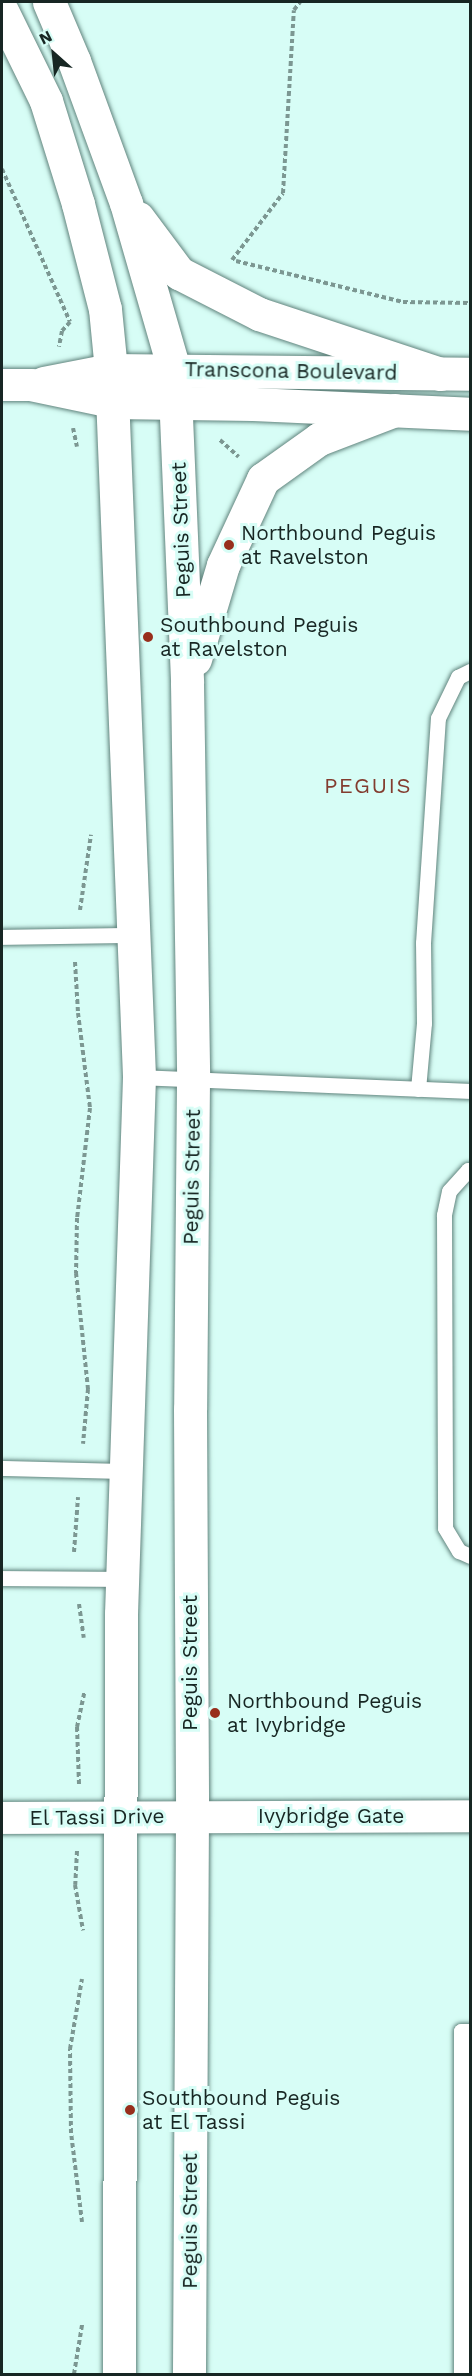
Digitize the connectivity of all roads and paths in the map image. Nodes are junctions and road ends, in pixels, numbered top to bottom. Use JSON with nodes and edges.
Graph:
{"nodes":[{"id":1,"x":49,"y":2,"type":"edge"},
{"id":2,"x":300,"y":2,"type":"edge"},
{"id":3,"x":2,"y":11,"type":"edge"},
{"id":4,"x":2,"y":170,"type":"edge"},
{"id":5,"x":126,"y":203,"type":"junction"},
{"id":6,"x":232,"y":260,"type":"junction"},
{"id":7,"x":228,"y":268,"type":"dead end"},
{"id":8,"x":471,"y":303,"type":"edge"},
{"id":9,"x":174,"y":369,"type":"junction"},
{"id":10,"x":111,"y":370,"type":"junction"},
{"id":11,"x":455,"y":374,"type":"edge"},
{"id":12,"x":16,"y":385,"type":"edge"},
{"id":13,"x":64,"y":386,"type":"junction"},
{"id":14,"x":112,"y":402,"type":"junction"},
{"id":15,"x":175,"y":403,"type":"junction"},
{"id":16,"x":395,"y":410,"type":"junction"},
{"id":17,"x":471,"y":414,"type":"edge"},
{"id":18,"x":78,"y":456,"type":"dead end"},
{"id":19,"x":471,"y":671,"type":"edge"},
{"id":20,"x":187,"y":683,"type":"junction"},
{"id":21,"x":92,"y":830,"type":"dead end"},
{"id":22,"x":77,"y":935,"type":"junction"},
{"id":23,"x":133,"y":935,"type":"junction"},
{"id":24,"x":2,"y":937,"type":"edge"},
{"id":25,"x":139,"y":1077,"type":"junction"},
{"id":26,"x":193,"y":1080,"type":"junction"},
{"id":27,"x":418,"y":1089,"type":"junction"},
{"id":28,"x":471,"y":1090,"type":"edge"},
{"id":29,"x":471,"y":1170,"type":"edge"},
{"id":30,"x":2,"y":1468,"type":"edge"},
{"id":31,"x":81,"y":1468,"type":"junction"},
{"id":32,"x":125,"y":1471,"type":"junction"},
{"id":33,"x":471,"y":1556,"type":"edge"},
{"id":34,"x":2,"y":1578,"type":"edge"},
{"id":35,"x":122,"y":1579,"type":"junction"},
{"id":36,"x":77,"y":1580,"type":"junction"},
{"id":37,"x":86,"y":1649,"type":"dead end"},
{"id":38,"x":84,"y":1689,"type":"dead end"},
{"id":39,"x":192,"y":1816,"type":"junction"},
{"id":40,"x":471,"y":1816,"type":"edge"},
{"id":41,"x":2,"y":1818,"type":"edge"},
{"id":42,"x":121,"y":1818,"type":"junction"},
{"id":43,"x":79,"y":1819,"type":"junction"},
{"id":44,"x":83,"y":1932,"type":"dead end"},
{"id":45,"x":83,"y":1974,"type":"dead end"},
{"id":46,"x":471,"y":2031,"type":"edge"},
{"id":47,"x":83,"y":2231,"type":"dead end"},
{"id":48,"x":84,"y":2316,"type":"dead end"},
{"id":49,"x":74,"y":2374,"type":"edge"},
{"id":50,"x":119,"y":2374,"type":"edge"},
{"id":51,"x":189,"y":2374,"type":"edge"},
{"id":52,"x":461,"y":2374,"type":"edge"}],
"edges":[{"from":1,"to":5,"type":"street","name":"Peguis Street"},
{"from":2,"to":6,"type":"path"},
{"from":3,"to":10,"type":"street"},
{"from":4,"to":13,"type":"path"},
{"from":5,"to":9,"type":"street","name":"Peguis Street"},
{"from":5,"to":11,"type":"street"},
{"from":6,"to":7,"type":"path"},
{"from":6,"to":8,"type":"path"},
{"from":9,"to":10,"type":"street","name":"Transcona Boulevard"},
{"from":9,"to":11,"type":"street","name":"Transcona Boulevard"},
{"from":9,"to":15,"type":"street","name":"Peguis Street"},
{"from":10,"to":13,"type":"street"},
{"from":10,"to":14,"type":"street"},
{"from":12,"to":13,"type":"street"},
{"from":13,"to":14,"type":"street"},
{"from":13,"to":18,"type":"path"},
{"from":14,"to":15,"type":"street","name":"Transcona Boulevard"},
{"from":14,"to":23,"type":"street"},
{"from":15,"to":16,"type":"street","name":"Transcona Boulevard"},
{"from":15,"to":20,"type":"street","name":"Peguis Street"},
{"from":16,"to":17,"type":"street","name":"Transcona Boulevard"},
{"from":16,"to":20,"type":"street"},
{"from":19,"to":27,"type":"lane"},
{"from":20,"to":26,"type":"street","name":"Peguis Street"},
{"from":21,"to":22,"type":"path"},
{"from":22,"to":23,"type":"lane"},
{"from":22,"to":24,"type":"lane"},
{"from":22,"to":31,"type":"path"},
{"from":23,"to":25,"type":"street"},
{"from":25,"to":26,"type":"lane"},
{"from":25,"to":32,"type":"street"},
{"from":26,"to":27,"type":"lane"},
{"from":26,"to":39,"type":"street","name":"Peguis Street"},
{"from":27,"to":28,"type":"lane"},
{"from":29,"to":33,"type":"lane"},
{"from":30,"to":31,"type":"lane"},
{"from":31,"to":32,"type":"lane"},
{"from":31,"to":36,"type":"path"},
{"from":32,"to":35,"type":"street"},
{"from":34,"to":36,"type":"lane"},
{"from":35,"to":36,"type":"lane"},
{"from":35,"to":42,"type":"street"},
{"from":36,"to":37,"type":"path"},
{"from":38,"to":43,"type":"path"},
{"from":39,"to":40,"type":"street","name":"Ivybridge Gate"},
{"from":39,"to":42,"type":"street","name":"El Tassi Drive"},
{"from":39,"to":51,"type":"street","name":"Peguis Street"},
{"from":41,"to":43,"type":"street","name":"El Tassi Drive"},
{"from":42,"to":43,"type":"street","name":"El Tassi Drive"},
{"from":42,"to":50,"type":"street"},
{"from":43,"to":44,"type":"path"},
{"from":45,"to":47,"type":"path"},
{"from":46,"to":52,"type":"lane"},
{"from":48,"to":49,"type":"path"}]}
